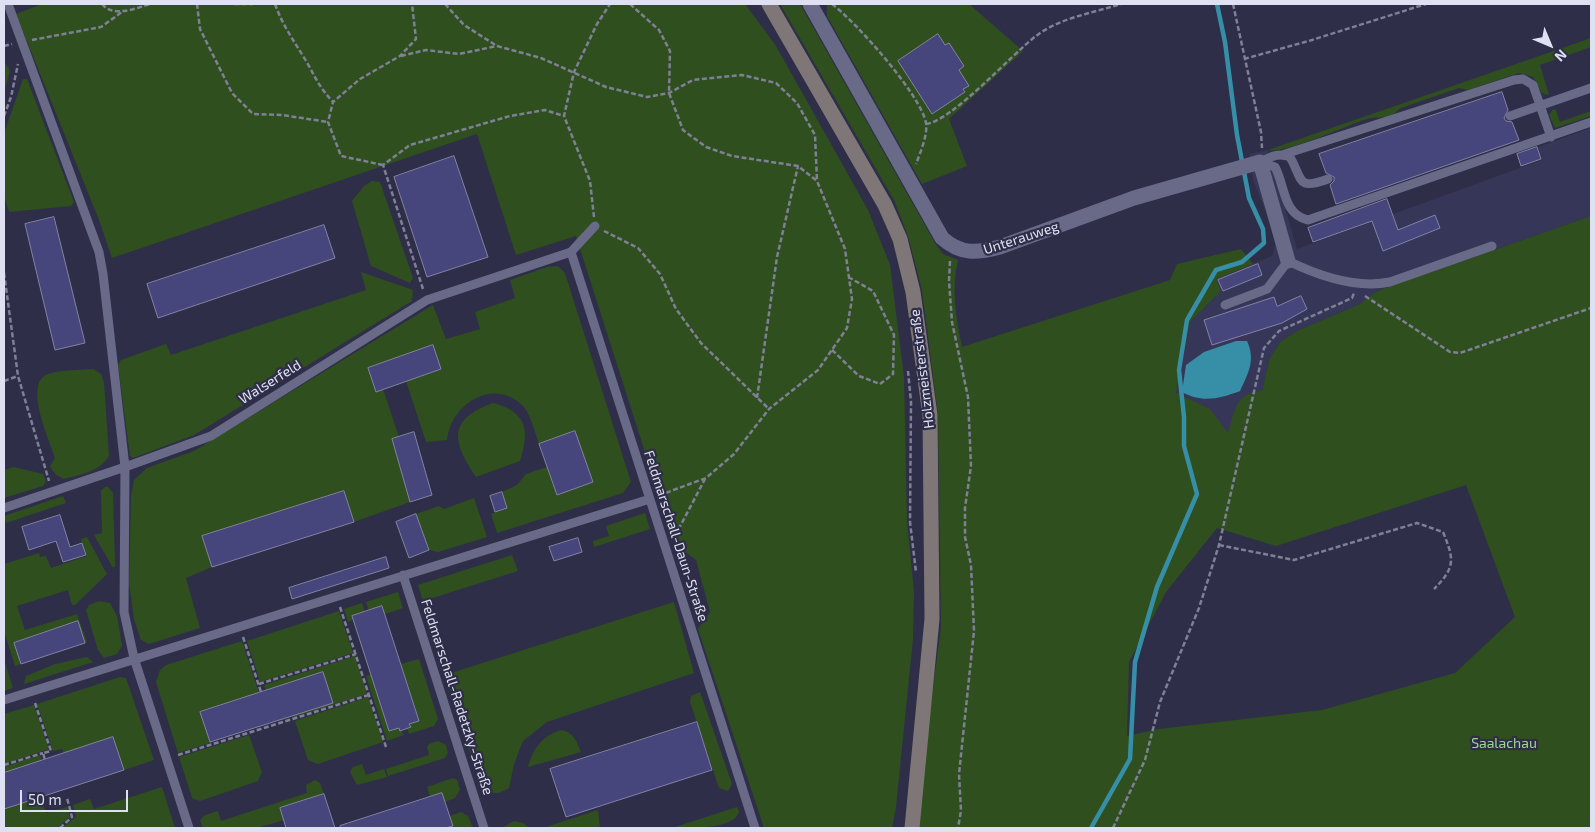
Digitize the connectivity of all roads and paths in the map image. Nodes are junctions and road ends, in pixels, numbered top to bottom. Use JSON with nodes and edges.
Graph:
{"nodes":[{"id":1,"x":8,"y":4,"type":"edge"},
{"id":2,"x":102,"y":4,"type":"edge"},
{"id":3,"x":150,"y":4,"type":"edge"},
{"id":4,"x":197,"y":4,"type":"edge"},
{"id":5,"x":234,"y":4,"type":"edge"},
{"id":6,"x":253,"y":4,"type":"edge"},
{"id":7,"x":275,"y":4,"type":"edge"},
{"id":8,"x":412,"y":4,"type":"edge"},
{"id":9,"x":445,"y":4,"type":"edge"},
{"id":10,"x":610,"y":4,"type":"edge"},
{"id":11,"x":630,"y":4,"type":"edge"},
{"id":12,"x":769,"y":4,"type":"edge"},
{"id":13,"x":810,"y":4,"type":"edge"},
{"id":14,"x":832,"y":4,"type":"edge"},
{"id":15,"x":1121,"y":4,"type":"edge"},
{"id":16,"x":1233,"y":4,"type":"edge"},
{"id":17,"x":1426,"y":4,"type":"edge"},
{"id":18,"x":122,"y":12,"type":"junction"},
{"id":19,"x":22,"y":42,"type":"junction"},
{"id":20,"x":4,"y":46,"type":"edge"},
{"id":21,"x":497,"y":46,"type":"junction"},
{"id":22,"x":400,"y":56,"type":"junction"},
{"id":23,"x":1244,"y":58,"type":"junction"},
{"id":24,"x":574,"y":72,"type":"junction"},
{"id":25,"x":1591,"y":88,"type":"edge"},
{"id":26,"x":669,"y":93,"type":"junction"},
{"id":27,"x":333,"y":102,"type":"junction"},
{"id":28,"x":1540,"y":106,"type":"junction"},
{"id":29,"x":4,"y":116,"type":"edge"},
{"id":30,"x":564,"y":116,"type":"junction"},
{"id":31,"x":1510,"y":116,"type":"dead end"},
{"id":32,"x":328,"y":122,"type":"junction"},
{"id":33,"x":1591,"y":122,"type":"edge"},
{"id":34,"x":926,"y":124,"type":"junction"},
{"id":35,"x":1551,"y":137,"type":"junction"},
{"id":36,"x":1285,"y":154,"type":"junction"},
{"id":37,"x":1256,"y":162,"type":"junction"},
{"id":38,"x":383,"y":165,"type":"junction"},
{"id":39,"x":798,"y":166,"type":"junction"},
{"id":40,"x":1328,"y":179,"type":"dead end"},
{"id":41,"x":817,"y":181,"type":"junction"},
{"id":42,"x":911,"y":182,"type":"junction"},
{"id":43,"x":595,"y":226,"type":"junction"},
{"id":44,"x":952,"y":246,"type":"junction"},
{"id":45,"x":1492,"y":246,"type":"dead end"},
{"id":46,"x":572,"y":252,"type":"junction"},
{"id":47,"x":1288,"y":262,"type":"junction"},
{"id":48,"x":4,"y":273,"type":"edge"},
{"id":49,"x":849,"y":278,"type":"junction"},
{"id":50,"x":1357,"y":285,"type":"junction"},
{"id":51,"x":427,"y":300,"type":"junction"},
{"id":52,"x":1225,"y":304,"type":"dead end"},
{"id":53,"x":1591,"y":308,"type":"edge"},
{"id":54,"x":832,"y":350,"type":"junction"},
{"id":55,"x":907,"y":367,"type":"dead end"},
{"id":56,"x":18,"y":376,"type":"junction"},
{"id":57,"x":4,"y":381,"type":"edge"},
{"id":58,"x":757,"y":398,"type":"junction"},
{"id":59,"x":769,"y":409,"type":"junction"},
{"id":60,"x":125,"y":467,"type":"junction"},
{"id":61,"x":706,"y":478,"type":"junction"},
{"id":62,"x":53,"y":492,"type":"junction"},
{"id":63,"x":650,"y":499,"type":"junction"},
{"id":64,"x":4,"y":508,"type":"edge"},
{"id":65,"x":1219,"y":545,"type":"junction"},
{"id":66,"x":668,"y":555,"type":"junction"},
{"id":67,"x":403,"y":575,"type":"junction"},
{"id":68,"x":917,"y":580,"type":"dead end"},
{"id":69,"x":1434,"y":589,"type":"dead end"},
{"id":70,"x":337,"y":596,"type":"junction"},
{"id":71,"x":239,"y":626,"type":"junction"},
{"id":72,"x":356,"y":654,"type":"junction"},
{"id":73,"x":134,"y":658,"type":"junction"},
{"id":74,"x":258,"y":684,"type":"junction"},
{"id":75,"x":31,"y":692,"type":"junction"},
{"id":76,"x":261,"y":692,"type":"dead end"},
{"id":77,"x":369,"y":695,"type":"junction"},
{"id":78,"x":4,"y":700,"type":"edge"},
{"id":79,"x":386,"y":747,"type":"dead end"},
{"id":80,"x":43,"y":753,"type":"junction"},
{"id":81,"x":166,"y":759,"type":"junction"},
{"id":82,"x":45,"y":760,"type":"dead end"},
{"id":83,"x":4,"y":766,"type":"edge"},
{"id":84,"x":66,"y":798,"type":"dead end"},
{"id":85,"x":60,"y":828,"type":"edge"},
{"id":86,"x":189,"y":828,"type":"edge"},
{"id":87,"x":484,"y":828,"type":"edge"},
{"id":88,"x":755,"y":828,"type":"edge"},
{"id":89,"x":912,"y":828,"type":"edge"},
{"id":90,"x":958,"y":828,"type":"edge"},
{"id":91,"x":1113,"y":828,"type":"edge"}],
"edges":[{"from":1,"to":19,"type":"lane"},
{"from":2,"to":18,"type":"path"},
{"from":3,"to":18,"type":"path"},
{"from":4,"to":32,"type":"path"},
{"from":5,"to":6,"type":"path"},
{"from":7,"to":27,"type":"path"},
{"from":8,"to":22,"type":"path"},
{"from":9,"to":21,"type":"path"},
{"from":10,"to":24,"type":"path"},
{"from":11,"to":26,"type":"path"},
{"from":12,"to":89,"type":"street","name":"Holzmeisterstraße"},
{"from":13,"to":42,"type":"street"},
{"from":14,"to":34,"type":"path"},
{"from":15,"to":34,"type":"path"},
{"from":16,"to":23,"type":"path"},
{"from":17,"to":23,"type":"path"},
{"from":18,"to":19,"type":"path"},
{"from":19,"to":20,"type":"path"},
{"from":19,"to":29,"type":"path"},
{"from":19,"to":60,"type":"lane"},
{"from":21,"to":22,"type":"path"},
{"from":21,"to":24,"type":"path"},
{"from":22,"to":27,"type":"path"},
{"from":23,"to":37,"type":"path"},
{"from":24,"to":26,"type":"path"},
{"from":24,"to":30,"type":"path"},
{"from":25,"to":28,"type":"lane"},
{"from":26,"to":39,"type":"path"},
{"from":26,"to":41,"type":"path"},
{"from":27,"to":32,"type":"path"},
{"from":28,"to":31,"type":"lane"},
{"from":28,"to":35,"type":"lane"},
{"from":28,"to":36,"type":"lane"},
{"from":30,"to":38,"type":"path"},
{"from":30,"to":43,"type":"path"},
{"from":32,"to":38,"type":"path"},
{"from":33,"to":35,"type":"lane"},
{"from":34,"to":42,"type":"path"},
{"from":35,"to":37,"type":"lane"},
{"from":36,"to":37,"type":"lane"},
{"from":36,"to":40,"type":"lane"},
{"from":37,"to":44,"type":"street","name":"Unterauweg"},
{"from":37,"to":47,"type":"street"},
{"from":38,"to":51,"type":"path"},
{"from":39,"to":41,"type":"path"},
{"from":39,"to":58,"type":"path"},
{"from":41,"to":49,"type":"path"},
{"from":42,"to":44,"type":"street"},
{"from":43,"to":46,"type":"lane"},
{"from":43,"to":58,"type":"path"},
{"from":44,"to":90,"type":"path"},
{"from":45,"to":50,"type":"lane"},
{"from":46,"to":51,"type":"lane","name":"Walserfeld"},
{"from":46,"to":63,"type":"lane","name":"Feldmarschall-Daun-Straße"},
{"from":47,"to":50,"type":"lane"},
{"from":47,"to":52,"type":"lane"},
{"from":48,"to":56,"type":"path"},
{"from":49,"to":54,"type":"path"},
{"from":49,"to":54,"type":"path"},
{"from":50,"to":53,"type":"path"},
{"from":50,"to":65,"type":"path"},
{"from":51,"to":60,"type":"lane","name":"Walserfeld"},
{"from":54,"to":59,"type":"path"},
{"from":55,"to":68,"type":"path"},
{"from":56,"to":57,"type":"path"},
{"from":56,"to":62,"type":"path"},
{"from":58,"to":59,"type":"path"},
{"from":59,"to":61,"type":"path"},
{"from":60,"to":62,"type":"lane","name":"Walserfeld"},
{"from":60,"to":73,"type":"lane"},
{"from":61,"to":63,"type":"path"},
{"from":61,"to":66,"type":"path"},
{"from":62,"to":64,"type":"lane","name":"Walserfeld"},
{"from":63,"to":66,"type":"lane","name":"Feldmarschall-Daun-Straße"},
{"from":63,"to":67,"type":"lane"},
{"from":65,"to":69,"type":"path"},
{"from":65,"to":91,"type":"path"},
{"from":66,"to":88,"type":"lane","name":"Feldmarschall-Daun-Straße"},
{"from":67,"to":70,"type":"lane"},
{"from":67,"to":87,"type":"lane","name":"Feldmarschall-Radetzky-Straße"},
{"from":70,"to":71,"type":"lane"},
{"from":70,"to":72,"type":"path"},
{"from":71,"to":73,"type":"lane"},
{"from":71,"to":74,"type":"path"},
{"from":72,"to":74,"type":"path"},
{"from":72,"to":77,"type":"path"},
{"from":73,"to":75,"type":"lane"},
{"from":73,"to":81,"type":"lane"},
{"from":74,"to":76,"type":"path"},
{"from":75,"to":78,"type":"lane"},
{"from":75,"to":80,"type":"path"},
{"from":77,"to":79,"type":"path"},
{"from":77,"to":81,"type":"path"},
{"from":80,"to":82,"type":"path"},
{"from":80,"to":83,"type":"path"},
{"from":81,"to":86,"type":"lane"},
{"from":84,"to":85,"type":"path"}]}
